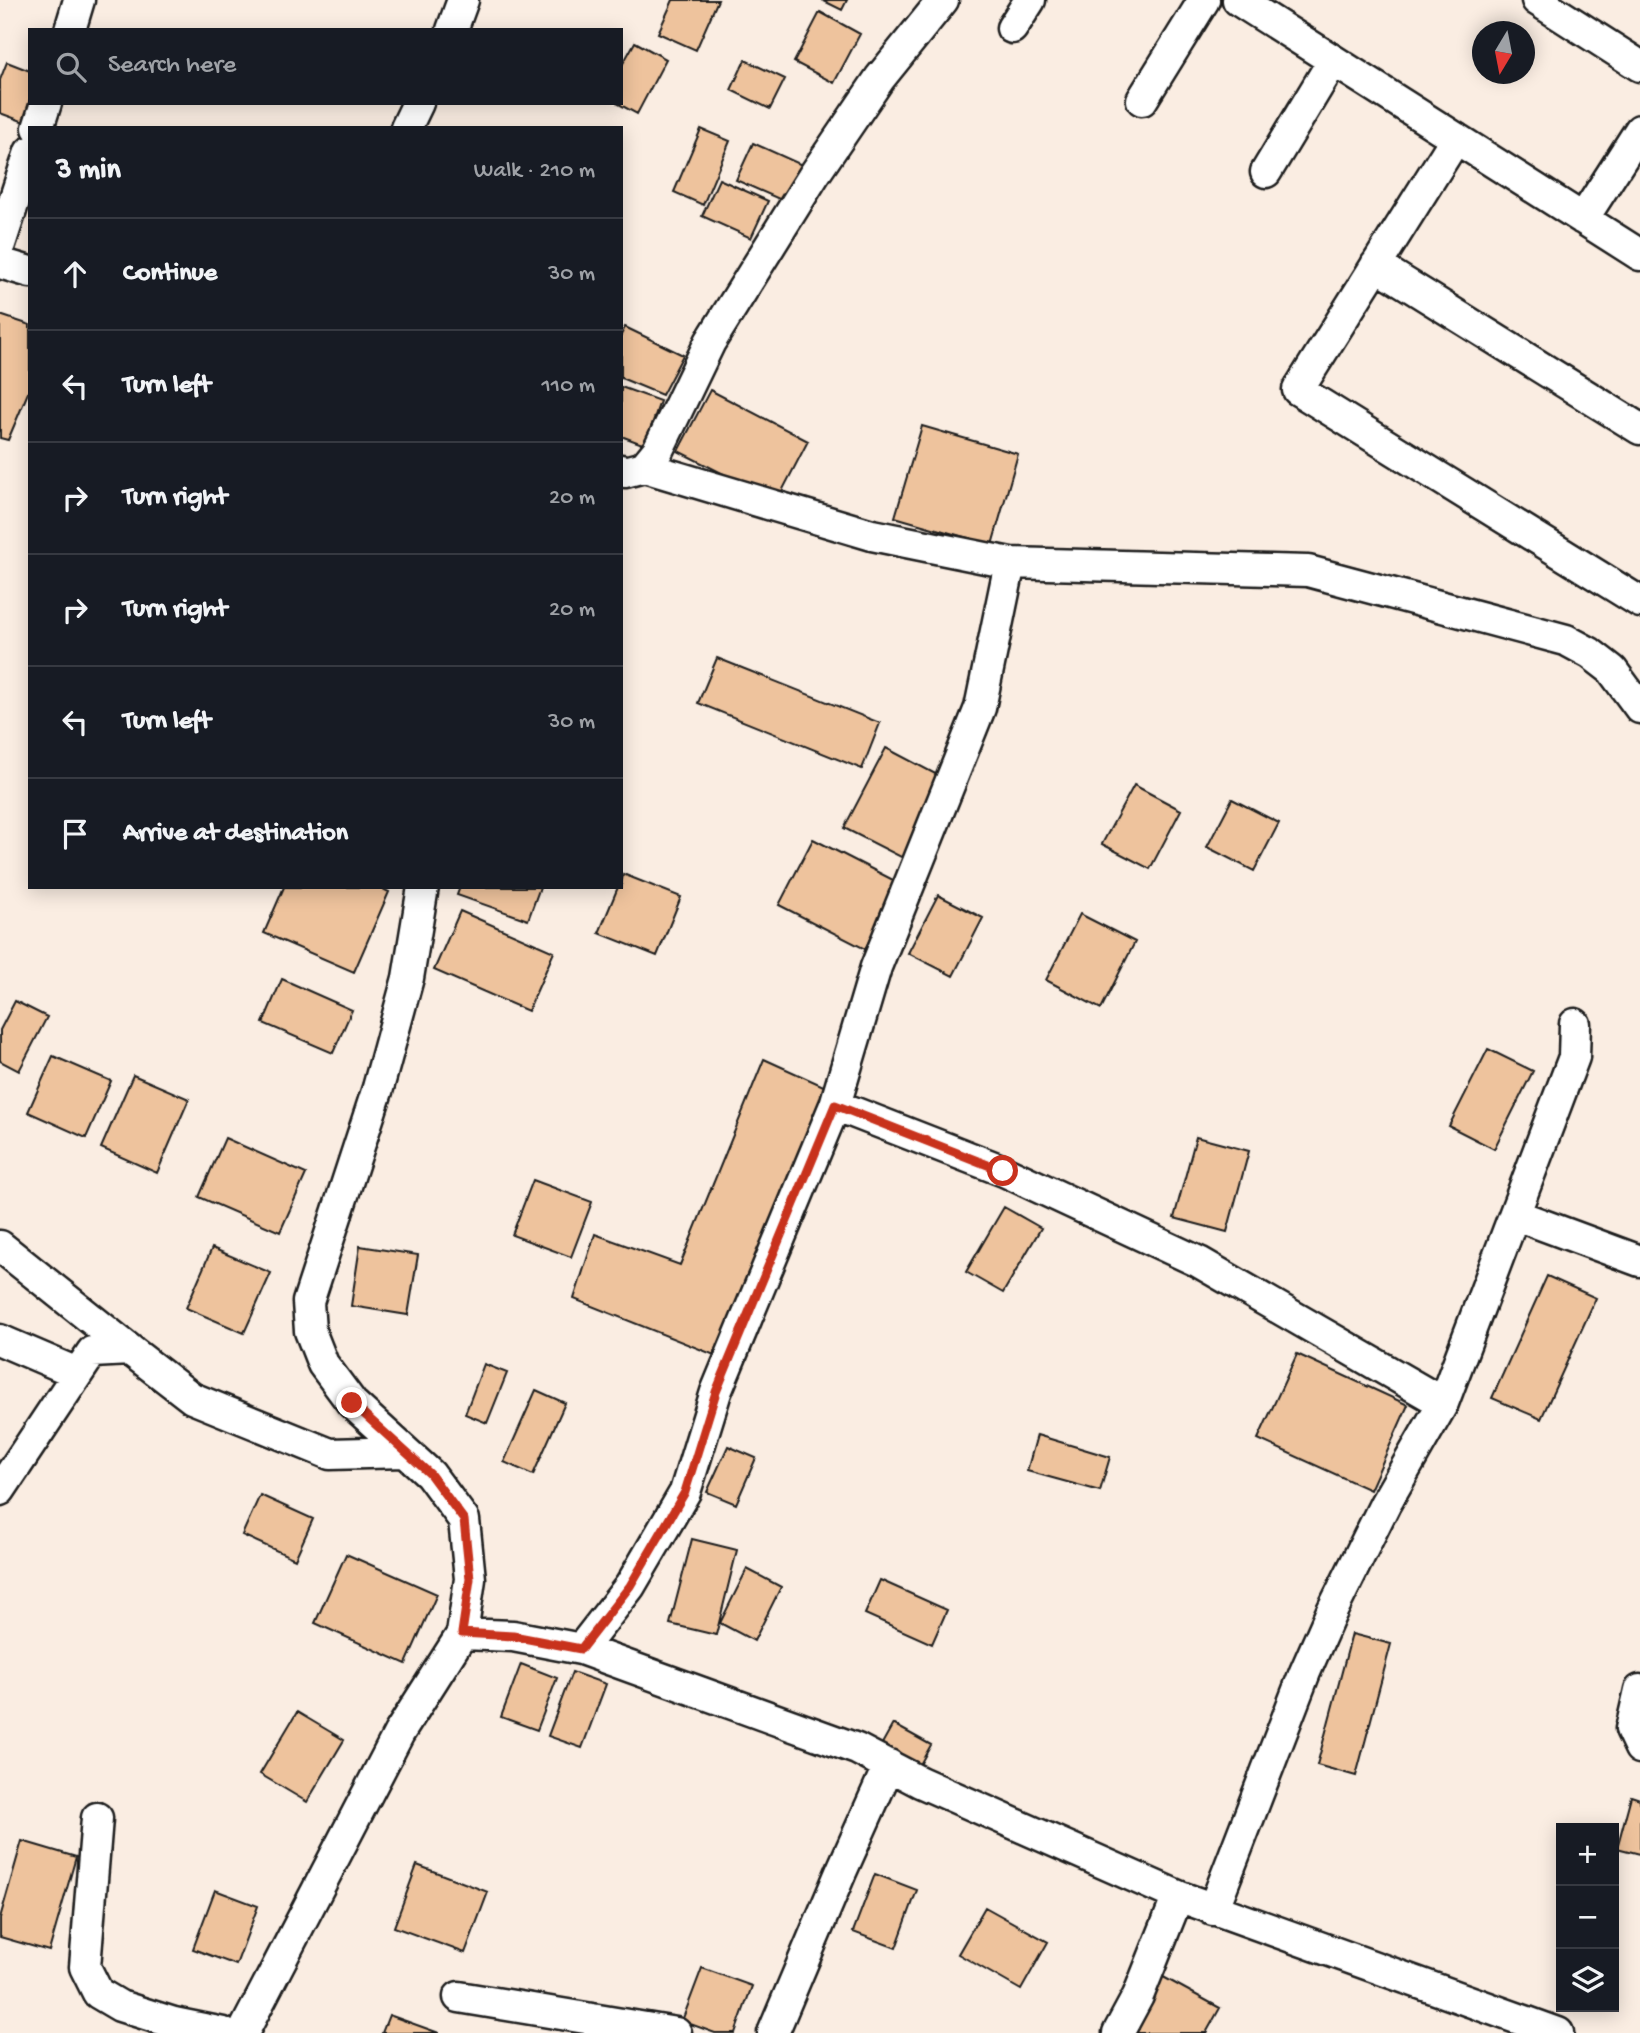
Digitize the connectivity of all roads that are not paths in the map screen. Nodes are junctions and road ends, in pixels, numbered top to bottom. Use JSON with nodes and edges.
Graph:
{"nodes":[{"id":1,"x":79,"y":0,"type":"edge"},
{"id":2,"x":463,"y":0,"type":"edge"},
{"id":3,"x":943,"y":0,"type":"edge"},
{"id":4,"x":1030,"y":0,"type":"edge"},
{"id":5,"x":1204,"y":0,"type":"edge"},
{"id":6,"x":1238,"y":0,"type":"edge"},
{"id":7,"x":1537,"y":0,"type":"edge"},
{"id":8,"x":70,"y":28,"type":"edge"},
{"id":9,"x":453,"y":28,"type":"edge"},
{"id":10,"x":1012,"y":28,"type":"dead end"},
{"id":11,"x":1333,"y":61,"type":"junction"},
{"id":12,"x":1640,"y":66,"type":"edge"},
{"id":13,"x":1142,"y":100,"type":"dead end"},
{"id":14,"x":45,"y":105,"type":"edge"},
{"id":15,"x":417,"y":105,"type":"edge"},
{"id":16,"x":39,"y":126,"type":"edge"},
{"id":17,"x":407,"y":126,"type":"edge"},
{"id":18,"x":1640,"y":130,"type":"edge"},
{"id":19,"x":1455,"y":138,"type":"junction"},
{"id":20,"x":28,"y":158,"type":"edge"},
{"id":21,"x":1266,"y":172,"type":"dead end"},
{"id":22,"x":1583,"y":219,"type":"junction"},
{"id":23,"x":0,"y":244,"type":"edge"},
{"id":24,"x":1640,"y":255,"type":"edge"},
{"id":25,"x":0,"y":263,"type":"edge"},
{"id":26,"x":1376,"y":265,"type":"junction"},
{"id":27,"x":28,"y":271,"type":"edge"},
{"id":28,"x":1640,"y":429,"type":"edge"},
{"id":29,"x":632,"y":469,"type":"edge"},
{"id":30,"x":1010,"y":563,"type":"junction"},
{"id":31,"x":1640,"y":602,"type":"edge"},
{"id":32,"x":1640,"y":708,"type":"edge"},
{"id":33,"x":423,"y":889,"type":"edge"},
{"id":34,"x":1575,"y":1024,"type":"dead end"},
{"id":35,"x":835,"y":1105,"type":"junction"},
{"id":36,"x":1516,"y":1214,"type":"junction"},
{"id":37,"x":0,"y":1246,"type":"edge"},
{"id":38,"x":1640,"y":1261,"type":"edge"},
{"id":39,"x":0,"y":1340,"type":"edge"},
{"id":40,"x":130,"y":1350,"type":"junction"},
{"id":41,"x":78,"y":1373,"type":"junction"},
{"id":42,"x":1443,"y":1403,"type":"junction"},
{"id":43,"x":405,"y":1452,"type":"junction"},
{"id":44,"x":0,"y":1490,"type":"edge"},
{"id":45,"x":462,"y":1633,"type":"junction"},
{"id":46,"x":581,"y":1649,"type":"junction"},
{"id":47,"x":1640,"y":1690,"type":"edge"},
{"id":48,"x":1640,"y":1748,"type":"edge"},
{"id":49,"x":889,"y":1765,"type":"junction"},
{"id":50,"x":97,"y":1818,"type":"dead end"},
{"id":51,"x":1178,"y":1896,"type":"junction"},
{"id":52,"x":1213,"y":1910,"type":"junction"},
{"id":53,"x":459,"y":1997,"type":"dead end"},
{"id":54,"x":1492,"y":2022,"type":"edge"},
{"id":55,"x":223,"y":2033,"type":"edge"},
{"id":56,"x":243,"y":2033,"type":"edge"},
{"id":57,"x":676,"y":2033,"type":"edge"},
{"id":58,"x":772,"y":2033,"type":"edge"},
{"id":59,"x":1118,"y":2033,"type":"edge"},
{"id":60,"x":1558,"y":2033,"type":"edge"}],
"edges":[{"from":1,"to":8,"type":"street"},
{"from":2,"to":9,"type":"street"},
{"from":3,"to":29,"type":"street"},
{"from":4,"to":10,"type":"street"},
{"from":5,"to":13,"type":"street"},
{"from":6,"to":11,"type":"street"},
{"from":7,"to":12,"type":"street"},
{"from":11,"to":19,"type":"street"},
{"from":11,"to":21,"type":"street"},
{"from":14,"to":16,"type":"street"},
{"from":15,"to":17,"type":"street"},
{"from":18,"to":22,"type":"street"},
{"from":19,"to":22,"type":"street"},
{"from":19,"to":26,"type":"street"},
{"from":20,"to":23,"type":"street"},
{"from":22,"to":24,"type":"street"},
{"from":25,"to":27,"type":"street"},
{"from":26,"to":28,"type":"street"},
{"from":26,"to":31,"type":"street"},
{"from":29,"to":30,"type":"street"},
{"from":30,"to":32,"type":"street"},
{"from":30,"to":35,"type":"street"},
{"from":33,"to":43,"type":"street"},
{"from":34,"to":36,"type":"street"},
{"from":35,"to":42,"type":"street"},
{"from":35,"to":46,"type":"street"},
{"from":36,"to":38,"type":"street"},
{"from":36,"to":42,"type":"street"},
{"from":37,"to":40,"type":"street"},
{"from":39,"to":41,"type":"street"},
{"from":40,"to":41,"type":"street"},
{"from":40,"to":43,"type":"street"},
{"from":41,"to":44,"type":"street"},
{"from":42,"to":52,"type":"street"},
{"from":43,"to":45,"type":"street"},
{"from":45,"to":46,"type":"street"},
{"from":45,"to":56,"type":"street"},
{"from":46,"to":49,"type":"street"},
{"from":47,"to":48,"type":"street"},
{"from":49,"to":51,"type":"street"},
{"from":49,"to":58,"type":"street"},
{"from":50,"to":55,"type":"street"},
{"from":51,"to":52,"type":"street"},
{"from":51,"to":59,"type":"street"},
{"from":52,"to":54,"type":"street"},
{"from":53,"to":57,"type":"street"},
{"from":54,"to":60,"type":"street"}]}
